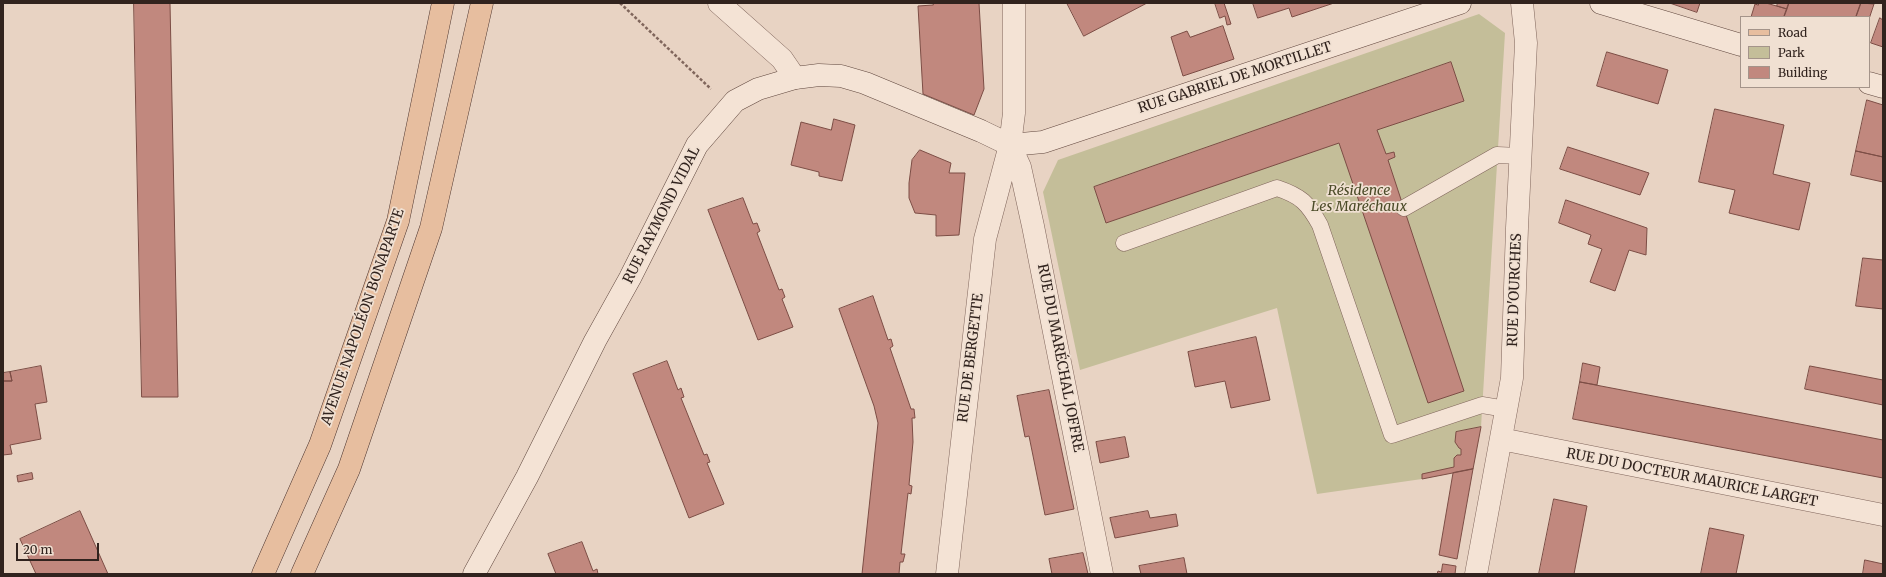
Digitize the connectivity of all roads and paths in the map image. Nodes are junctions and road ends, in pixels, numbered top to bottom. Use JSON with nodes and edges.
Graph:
{"nodes":[{"id":1,"x":443,"y":3,"type":"edge"},
{"id":2,"x":482,"y":3,"type":"edge"},
{"id":3,"x":620,"y":3,"type":"edge"},
{"id":4,"x":719,"y":3,"type":"edge"},
{"id":5,"x":1014,"y":3,"type":"edge"},
{"id":6,"x":1460,"y":3,"type":"edge"},
{"id":7,"x":1522,"y":3,"type":"edge"},
{"id":8,"x":1600,"y":3,"type":"edge"},
{"id":9,"x":1740,"y":45,"type":"edge"},
{"id":10,"x":795,"y":78,"type":"junction"},
{"id":11,"x":1870,"y":83,"type":"edge"},
{"id":12,"x":1883,"y":87,"type":"edge"},
{"id":13,"x":729,"y":106,"type":"junction"},
{"id":14,"x":1010,"y":144,"type":"junction"},
{"id":15,"x":1520,"y":156,"type":"junction"},
{"id":16,"x":1404,"y":208,"type":"dead end"},
{"id":17,"x":1124,"y":244,"type":"dead end"},
{"id":18,"x":1506,"y":409,"type":"junction"},
{"id":19,"x":1501,"y":439,"type":"junction"},
{"id":20,"x":1883,"y":515,"type":"edge"},
{"id":21,"x":263,"y":574,"type":"edge"},
{"id":22,"x":302,"y":574,"type":"edge"},
{"id":23,"x":474,"y":574,"type":"edge"},
{"id":24,"x":946,"y":574,"type":"edge"},
{"id":25,"x":1102,"y":574,"type":"edge"},
{"id":26,"x":1476,"y":574,"type":"edge"}],
"edges":[{"from":1,"to":21,"type":"main road","name":"AVENUE NAPOLÉON BONAPARTE"},
{"from":2,"to":22,"type":"main road"},
{"from":3,"to":13,"type":"path"},
{"from":4,"to":10,"type":"street"},
{"from":5,"to":14,"type":"street","name":"RUE DE BERGETTE"},
{"from":6,"to":14,"type":"street","name":"RUE GABRIEL DE MORTILLET"},
{"from":7,"to":15,"type":"street","name":"RUE D'OURCHES"},
{"from":8,"to":9,"type":"street"},
{"from":10,"to":13,"type":"street","name":"RUE RAYMOND VIDAL"},
{"from":10,"to":14,"type":"street","name":"RUE RAYMOND VIDAL"},
{"from":11,"to":12,"type":"street"},
{"from":13,"to":23,"type":"street","name":"RUE RAYMOND VIDAL"},
{"from":14,"to":24,"type":"street","name":"RUE DE BERGETTE"},
{"from":14,"to":25,"type":"street","name":"RUE DU MARÉCHAL JOFFRE"},
{"from":15,"to":16,"type":"lane"},
{"from":15,"to":18,"type":"street","name":"RUE D'OURCHES"},
{"from":17,"to":18,"type":"lane"},
{"from":18,"to":19,"type":"street","name":"RUE D'OURCHES"},
{"from":19,"to":20,"type":"street","name":"RUE DU DOCTEUR MAURICE LARGET"},
{"from":19,"to":26,"type":"street","name":"RUE D'OURCHES"}]}
